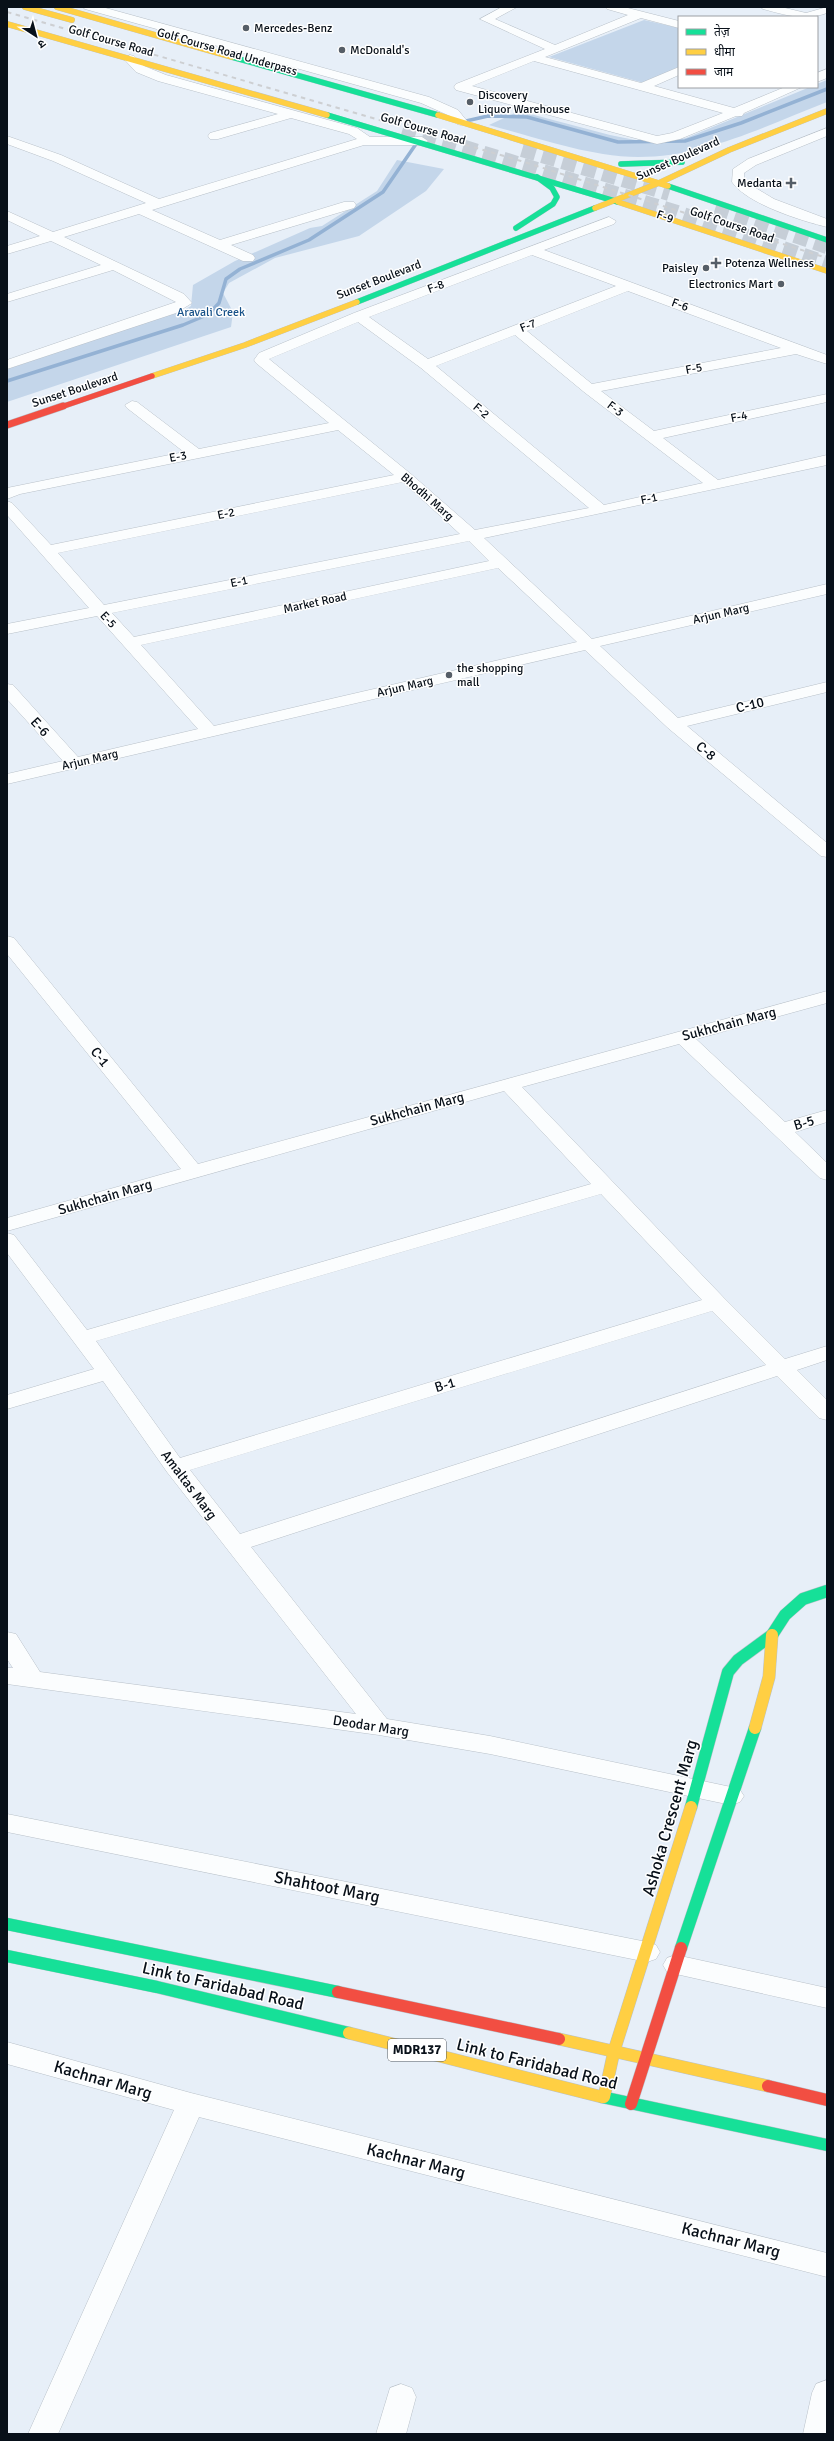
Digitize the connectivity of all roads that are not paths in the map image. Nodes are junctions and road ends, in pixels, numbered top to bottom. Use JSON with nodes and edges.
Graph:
{"nodes":[{"id":1,"x":25,"y":7,"type":"edge"},
{"id":2,"x":58,"y":7,"type":"edge"},
{"id":3,"x":89,"y":7,"type":"edge"},
{"id":4,"x":511,"y":7,"type":"edge"},
{"id":5,"x":611,"y":7,"type":"edge"},
{"id":6,"x":767,"y":7,"type":"edge"},
{"id":7,"x":827,"y":9,"type":"edge"},
{"id":8,"x":639,"y":15,"type":"junction"},
{"id":9,"x":7,"y":16,"type":"edge"},
{"id":10,"x":802,"y":16,"type":"edge"},
{"id":11,"x":809,"y":16,"type":"edge"},
{"id":12,"x":7,"y":24,"type":"edge"},
{"id":13,"x":678,"y":25,"type":"edge"},
{"id":14,"x":553,"y":48,"type":"junction"},
{"id":15,"x":532,"y":57,"type":"junction"},
{"id":16,"x":130,"y":59,"type":"junction"},
{"id":17,"x":678,"y":71,"type":"edge"},
{"id":18,"x":460,"y":87,"type":"junction"},
{"id":19,"x":642,"y":87,"type":"junction"},
{"id":20,"x":794,"y":88,"type":"edge"},
{"id":21,"x":425,"y":100,"type":"junction"},
{"id":22,"x":827,"y":111,"type":"edge"},
{"id":23,"x":738,"y":113,"type":"junction"},
{"id":24,"x":291,"y":114,"type":"junction"},
{"id":25,"x":421,"y":120,"type":"dead end"},
{"id":26,"x":460,"y":121,"type":"junction"},
{"id":27,"x":403,"y":128,"type":"tunnel mouth"},
{"id":28,"x":827,"y":132,"type":"edge"},
{"id":29,"x":214,"y":136,"type":"dead end"},
{"id":30,"x":422,"y":140,"type":"junction"},
{"id":31,"x":8,"y":141,"type":"edge"},
{"id":32,"x":363,"y":141,"type":"junction"},
{"id":33,"x":730,"y":150,"type":"junction"},
{"id":34,"x":590,"y":162,"type":"junction"},
{"id":35,"x":682,"y":162,"type":"junction"},
{"id":36,"x":702,"y":172,"type":"dead end"},
{"id":37,"x":532,"y":174,"type":"junction"},
{"id":38,"x":644,"y":178,"type":"junction"},
{"id":39,"x":581,"y":180,"type":"dead end"},
{"id":40,"x":554,"y":181,"type":"junction"},
{"id":41,"x":659,"y":183,"type":"junction"},
{"id":42,"x":629,"y":184,"type":"dead end"},
{"id":43,"x":614,"y":190,"type":"dead end"},
{"id":44,"x":707,"y":190,"type":"dead end"},
{"id":45,"x":599,"y":195,"type":"junction"},
{"id":46,"x":613,"y":200,"type":"junction"},
{"id":47,"x":581,"y":202,"type":"dead end"},
{"id":48,"x":159,"y":204,"type":"junction"},
{"id":49,"x":349,"y":205,"type":"dead end"},
{"id":50,"x":563,"y":209,"type":"dead end"},
{"id":51,"x":142,"y":210,"type":"junction"},
{"id":52,"x":734,"y":210,"type":"junction"},
{"id":53,"x":584,"y":213,"type":"junction"},
{"id":54,"x":7,"y":215,"type":"edge"},
{"id":55,"x":663,"y":215,"type":"junction"},
{"id":56,"x":609,"y":216,"type":"junction"},
{"id":57,"x":827,"y":223,"type":"edge"},
{"id":58,"x":727,"y":228,"type":"dead end"},
{"id":59,"x":791,"y":228,"type":"junction"},
{"id":60,"x":712,"y":230,"type":"junction"},
{"id":61,"x":774,"y":232,"type":"dead end"},
{"id":62,"x":53,"y":236,"type":"junction"},
{"id":63,"x":827,"y":240,"type":"edge"},
{"id":64,"x":218,"y":245,"type":"junction"},
{"id":65,"x":7,"y":250,"type":"edge"},
{"id":66,"x":533,"y":250,"type":"junction"},
{"id":67,"x":248,"y":258,"type":"dead end"},
{"id":68,"x":113,"y":266,"type":"junction"},
{"id":69,"x":827,"y":271,"type":"edge"},
{"id":70,"x":629,"y":286,"type":"junction"},
{"id":71,"x":344,"y":297,"type":"dead end"},
{"id":72,"x":7,"y":298,"type":"edge"},
{"id":73,"x":358,"y":309,"type":"junction"},
{"id":74,"x":517,"y":330,"type":"junction"},
{"id":75,"x":799,"y":349,"type":"junction"},
{"id":76,"x":264,"y":356,"type":"joint"},
{"id":77,"x":827,"y":360,"type":"edge"},
{"id":78,"x":7,"y":365,"type":"edge"},
{"id":79,"x":426,"y":365,"type":"junction"},
{"id":80,"x":589,"y":388,"type":"junction"},
{"id":81,"x":827,"y":398,"type":"edge"},
{"id":82,"x":132,"y":405,"type":"dead end"},
{"id":83,"x":339,"y":425,"type":"junction"},
{"id":84,"x":7,"y":426,"type":"edge"},
{"id":85,"x":651,"y":436,"type":"junction"},
{"id":86,"x":197,"y":454,"type":"junction"},
{"id":87,"x":827,"y":460,"type":"edge"},
{"id":88,"x":406,"y":477,"type":"junction"},
{"id":89,"x":715,"y":485,"type":"junction"},
{"id":90,"x":12,"y":492,"type":"edge"},
{"id":91,"x":7,"y":506,"type":"edge"},
{"id":92,"x":601,"y":510,"type":"junction"},
{"id":93,"x":470,"y":534,"type":"junction"},
{"id":94,"x":47,"y":551,"type":"junction"},
{"id":95,"x":501,"y":563,"type":"junction"},
{"id":96,"x":827,"y":589,"type":"edge"},
{"id":97,"x":99,"y":611,"type":"junction"},
{"id":98,"x":7,"y":629,"type":"edge"},
{"id":99,"x":129,"y":643,"type":"junction"},
{"id":100,"x":589,"y":646,"type":"junction"},
{"id":101,"x":827,"y":687,"type":"edge"},
{"id":102,"x":7,"y":689,"type":"edge"},
{"id":103,"x":24,"y":709,"type":"junction"},
{"id":104,"x":7,"y":713,"type":"edge"},
{"id":105,"x":674,"y":724,"type":"junction"},
{"id":106,"x":210,"y":732,"type":"junction"},
{"id":107,"x":75,"y":764,"type":"junction"},
{"id":108,"x":7,"y":779,"type":"edge"},
{"id":109,"x":827,"y":852,"type":"edge"},
{"id":110,"x":8,"y":946,"type":"edge"},
{"id":111,"x":827,"y":997,"type":"edge"},
{"id":112,"x":683,"y":1037,"type":"junction"},
{"id":113,"x":508,"y":1084,"type":"junction"},
{"id":114,"x":827,"y":1116,"type":"edge"},
{"id":115,"x":781,"y":1130,"type":"junction"},
{"id":116,"x":194,"y":1172,"type":"junction"},
{"id":117,"x":827,"y":1174,"type":"edge"},
{"id":118,"x":606,"y":1186,"type":"junction"},
{"id":119,"x":7,"y":1225,"type":"edge"},
{"id":120,"x":7,"y":1239,"type":"edge"},
{"id":121,"x":716,"y":1303,"type":"junction"},
{"id":122,"x":82,"y":1338,"type":"junction"},
{"id":123,"x":827,"y":1353,"type":"edge"},
{"id":124,"x":780,"y":1368,"type":"junction"},
{"id":125,"x":108,"y":1372,"type":"junction"},
{"id":126,"x":7,"y":1402,"type":"edge"},
{"id":127,"x":827,"y":1413,"type":"edge"},
{"id":128,"x":175,"y":1467,"type":"junction"},
{"id":129,"x":234,"y":1544,"type":"junction"},
{"id":130,"x":827,"y":1591,"type":"edge"},
{"id":131,"x":772,"y":1635,"type":"junction"},
{"id":132,"x":7,"y":1640,"type":"edge"},
{"id":133,"x":7,"y":1676,"type":"edge"},
{"id":134,"x":34,"y":1680,"type":"junction"},
{"id":135,"x":379,"y":1726,"type":"junction"},
{"id":136,"x":697,"y":1788,"type":"junction"},
{"id":137,"x":731,"y":1796,"type":"junction"},
{"id":138,"x":7,"y":1823,"type":"edge"},
{"id":139,"x":7,"y":1924,"type":"edge"},
{"id":140,"x":647,"y":1952,"type":"junction"},
{"id":141,"x":7,"y":1956,"type":"edge"},
{"id":142,"x":676,"y":1964,"type":"junction"},
{"id":143,"x":827,"y":1998,"type":"edge"},
{"id":144,"x":614,"y":2051,"type":"junction"},
{"id":145,"x":7,"y":2053,"type":"edge"},
{"id":146,"x":644,"y":2058,"type":"junction"},
{"id":147,"x":604,"y":2097,"type":"junction"},
{"id":148,"x":827,"y":2100,"type":"edge"},
{"id":149,"x":191,"y":2104,"type":"junction"},
{"id":150,"x":631,"y":2104,"type":"junction"},
{"id":151,"x":827,"y":2145,"type":"edge"},
{"id":152,"x":827,"y":2265,"type":"edge"},
{"id":153,"x":827,"y":2393,"type":"edge"},
{"id":154,"x":401,"y":2396,"type":"dead end"},
{"id":155,"x":44,"y":2434,"type":"edge"},
{"id":156,"x":391,"y":2434,"type":"edge"},
{"id":157,"x":818,"y":2434,"type":"edge"}],
"edges":[{"from":1,"to":25,"type":"main road","name":"Golf Course Road Underpass"},
{"from":2,"to":26,"type":"main road","name":"Golf Course Road"},
{"from":3,"to":21,"type":"street"},
{"from":4,"to":14,"type":"street"},
{"from":5,"to":8,"type":"street"},
{"from":6,"to":10,"type":"street"},
{"from":7,"to":11,"type":"street"},
{"from":8,"to":13,"type":"street"},
{"from":8,"to":14,"type":"street"},
{"from":9,"to":27,"type":"main road","name":"Golf Course Road Underpass"},
{"from":12,"to":16,"type":"main road","name":"Golf Course Road"},
{"from":14,"to":15,"type":"street"},
{"from":15,"to":18,"type":"street"},
{"from":15,"to":19,"type":"street"},
{"from":16,"to":24,"type":"street"},
{"from":16,"to":30,"type":"main road","name":"Golf Course Road"},
{"from":17,"to":19,"type":"street"},
{"from":18,"to":21,"type":"street"},
{"from":18,"to":23,"type":"street"},
{"from":19,"to":23,"type":"street"},
{"from":20,"to":23,"type":"street"},
{"from":21,"to":26,"type":"street"},
{"from":22,"to":33,"type":"main road"},
{"from":24,"to":29,"type":"street"},
{"from":24,"to":32,"type":"street"},
{"from":26,"to":34,"type":"main road","name":"Golf Course Road"},
{"from":28,"to":57,"type":"street"},
{"from":30,"to":32,"type":"street"},
{"from":30,"to":37,"type":"main road","name":"Golf Course Road"},
{"from":31,"to":48,"type":"street"},
{"from":32,"to":48,"type":"street"},
{"from":33,"to":35,"type":"main road","name":"Sunset Boulevard"},
{"from":33,"to":36,"type":"main road"},
{"from":33,"to":41,"type":"main road","name":"Sunset Boulevard"},
{"from":34,"to":35,"type":"main road"},
{"from":34,"to":38,"type":"main road","name":"Golf Course Road"},
{"from":35,"to":38,"type":"main road","name":"Sunset Boulevard"},
{"from":37,"to":40,"type":"main road","name":"Golf Course Road"},
{"from":37,"to":50,"type":"main road"},
{"from":38,"to":41,"type":"main road","name":"Golf Course Road"},
{"from":38,"to":42,"type":"main road","name":"Sunset Boulevard"},
{"from":39,"to":40,"type":"main road"},
{"from":40,"to":45,"type":"main road","name":"Golf Course Road"},
{"from":41,"to":46,"type":"main road","name":"Sunset Boulevard"},
{"from":41,"to":52,"type":"main road","name":"Golf Course Road"},
{"from":43,"to":45,"type":"main road"},
{"from":44,"to":52,"type":"main road"},
{"from":45,"to":46,"type":"main road","name":"Golf Course Road"},
{"from":45,"to":47,"type":"main road"},
{"from":46,"to":53,"type":"main road","name":"Sunset Boulevard"},
{"from":46,"to":55,"type":"main road","name":"Golf Course Road"},
{"from":48,"to":51,"type":"street"},
{"from":49,"to":64,"type":"street"},
{"from":51,"to":62,"type":"street"},
{"from":51,"to":64,"type":"street"},
{"from":52,"to":59,"type":"main road","name":"Golf Course Road"},
{"from":53,"to":56,"type":"main road"},
{"from":53,"to":73,"type":"main road","name":"Sunset Boulevard"},
{"from":54,"to":62,"type":"street"},
{"from":55,"to":56,"type":"main road"},
{"from":55,"to":60,"type":"main road","name":"Golf Course Road"},
{"from":56,"to":66,"type":"street","name":"F-8"},
{"from":58,"to":60,"type":"main road"},
{"from":59,"to":61,"type":"main road"},
{"from":59,"to":63,"type":"main road","name":"Golf Course Road"},
{"from":60,"to":69,"type":"main road","name":"Golf Course Road"},
{"from":62,"to":65,"type":"street"},
{"from":62,"to":68,"type":"street"},
{"from":64,"to":67,"type":"street"},
{"from":66,"to":70,"type":"street","name":"F-6"},
{"from":66,"to":73,"type":"street","name":"F-8"},
{"from":68,"to":72,"type":"street"},
{"from":68,"to":78,"type":"street"},
{"from":70,"to":74,"type":"street","name":"F-7"},
{"from":70,"to":75,"type":"street","name":"F-6"},
{"from":71,"to":73,"type":"main road"},
{"from":73,"to":76,"type":"street","name":"F-8"},
{"from":73,"to":79,"type":"street","name":"F-2"},
{"from":73,"to":84,"type":"main road","name":"Sunset Boulevard"},
{"from":74,"to":79,"type":"street","name":"F-7"},
{"from":74,"to":80,"type":"street","name":"F-3"},
{"from":75,"to":77,"type":"street","name":"F-6"},
{"from":75,"to":80,"type":"street","name":"F-5"},
{"from":76,"to":83,"type":"street","name":"Bhodhi Marg"},
{"from":79,"to":92,"type":"street","name":"F-2"},
{"from":80,"to":85,"type":"street","name":"F-3"},
{"from":81,"to":85,"type":"street","name":"F-4"},
{"from":82,"to":86,"type":"street"},
{"from":83,"to":86,"type":"street","name":"E-3"},
{"from":83,"to":88,"type":"street","name":"Bhodhi Marg"},
{"from":85,"to":89,"type":"street","name":"F-3"},
{"from":86,"to":90,"type":"street","name":"E-3"},
{"from":87,"to":89,"type":"street","name":"F-1"},
{"from":88,"to":93,"type":"street","name":"Bhodhi Marg"},
{"from":88,"to":94,"type":"street","name":"E-2"},
{"from":89,"to":92,"type":"street","name":"F-1"},
{"from":91,"to":94,"type":"street","name":"E-5"},
{"from":92,"to":93,"type":"street","name":"F-1"},
{"from":93,"to":95,"type":"street","name":"Bhodhi Marg"},
{"from":93,"to":97,"type":"street","name":"E-1"},
{"from":94,"to":97,"type":"street","name":"E-5"},
{"from":95,"to":99,"type":"street","name":"Market Road"},
{"from":95,"to":100,"type":"street","name":"Bhodhi Marg"},
{"from":96,"to":100,"type":"street","name":"Arjun Marg"},
{"from":97,"to":98,"type":"street","name":"E-1"},
{"from":97,"to":99,"type":"street","name":"E-5"},
{"from":99,"to":106,"type":"street","name":"E-5"},
{"from":100,"to":105,"type":"street","name":"C-8"},
{"from":100,"to":106,"type":"street","name":"Arjun Marg"},
{"from":101,"to":105,"type":"street","name":"C-10"},
{"from":102,"to":103,"type":"street","name":"E-6"},
{"from":103,"to":104,"type":"street"},
{"from":103,"to":107,"type":"street","name":"E-6"},
{"from":105,"to":109,"type":"street","name":"C-8"},
{"from":106,"to":107,"type":"street","name":"Arjun Marg"},
{"from":107,"to":108,"type":"street","name":"Arjun Marg"},
{"from":110,"to":116,"type":"street","name":"C-1"},
{"from":111,"to":112,"type":"street","name":"Sukhchain Marg"},
{"from":112,"to":113,"type":"street","name":"Sukhchain Marg"},
{"from":112,"to":115,"type":"street"},
{"from":113,"to":116,"type":"street","name":"Sukhchain Marg"},
{"from":113,"to":118,"type":"street"},
{"from":114,"to":115,"type":"street","name":"B-5"},
{"from":115,"to":117,"type":"street"},
{"from":116,"to":119,"type":"street","name":"Sukhchain Marg"},
{"from":118,"to":121,"type":"street"},
{"from":118,"to":122,"type":"street"},
{"from":120,"to":122,"type":"street","name":"Amaltas Marg"},
{"from":121,"to":124,"type":"street"},
{"from":121,"to":128,"type":"street","name":"B-1"},
{"from":122,"to":125,"type":"street","name":"Amaltas Marg"},
{"from":123,"to":124,"type":"street"},
{"from":124,"to":127,"type":"street"},
{"from":124,"to":129,"type":"street"},
{"from":125,"to":126,"type":"street"},
{"from":125,"to":128,"type":"street","name":"Amaltas Marg"},
{"from":128,"to":129,"type":"street","name":"Amaltas Marg"},
{"from":129,"to":135,"type":"street","name":"Amaltas Marg"},
{"from":130,"to":131,"type":"main road","name":"Ashoka Crescent Marg"},
{"from":131,"to":136,"type":"main road","name":"Ashoka Crescent Marg"},
{"from":131,"to":137,"type":"main road"},
{"from":132,"to":134,"type":"street"},
{"from":133,"to":134,"type":"street","name":"Deodar Marg"},
{"from":134,"to":135,"type":"street","name":"Deodar Marg"},
{"from":135,"to":136,"type":"street","name":"Deodar Marg"},
{"from":136,"to":137,"type":"street","name":"Deodar Marg"},
{"from":136,"to":140,"type":"main road","name":"Ashoka Crescent Marg"},
{"from":137,"to":142,"type":"main road"},
{"from":138,"to":140,"type":"street","name":"Shahtoot Marg"},
{"from":139,"to":144,"type":"main road","name":"Link to Faridabad Road"},
{"from":140,"to":144,"type":"main road","name":"Ashoka Crescent Marg"},
{"from":141,"to":147,"type":"main road","name":"Link to Faridabad Road","number":"MDR137"},
{"from":142,"to":143,"type":"street"},
{"from":142,"to":146,"type":"main road"},
{"from":144,"to":146,"type":"main road","name":"Link to Faridabad Road"},
{"from":144,"to":147,"type":"main road","name":"Ashoka Crescent Marg"},
{"from":145,"to":149,"type":"street","name":"Kachnar Marg"},
{"from":146,"to":148,"type":"main road","name":"Link to Faridabad Road"},
{"from":146,"to":150,"type":"main road"},
{"from":147,"to":150,"type":"main road","name":"Link to Faridabad Road","number":"MDR137"},
{"from":149,"to":152,"type":"street","name":"Kachnar Marg"},
{"from":149,"to":155,"type":"street"},
{"from":150,"to":151,"type":"main road","name":"Link to Faridabad Road","number":"MDR137"},
{"from":153,"to":157,"type":"street"},
{"from":154,"to":156,"type":"street"}]}
